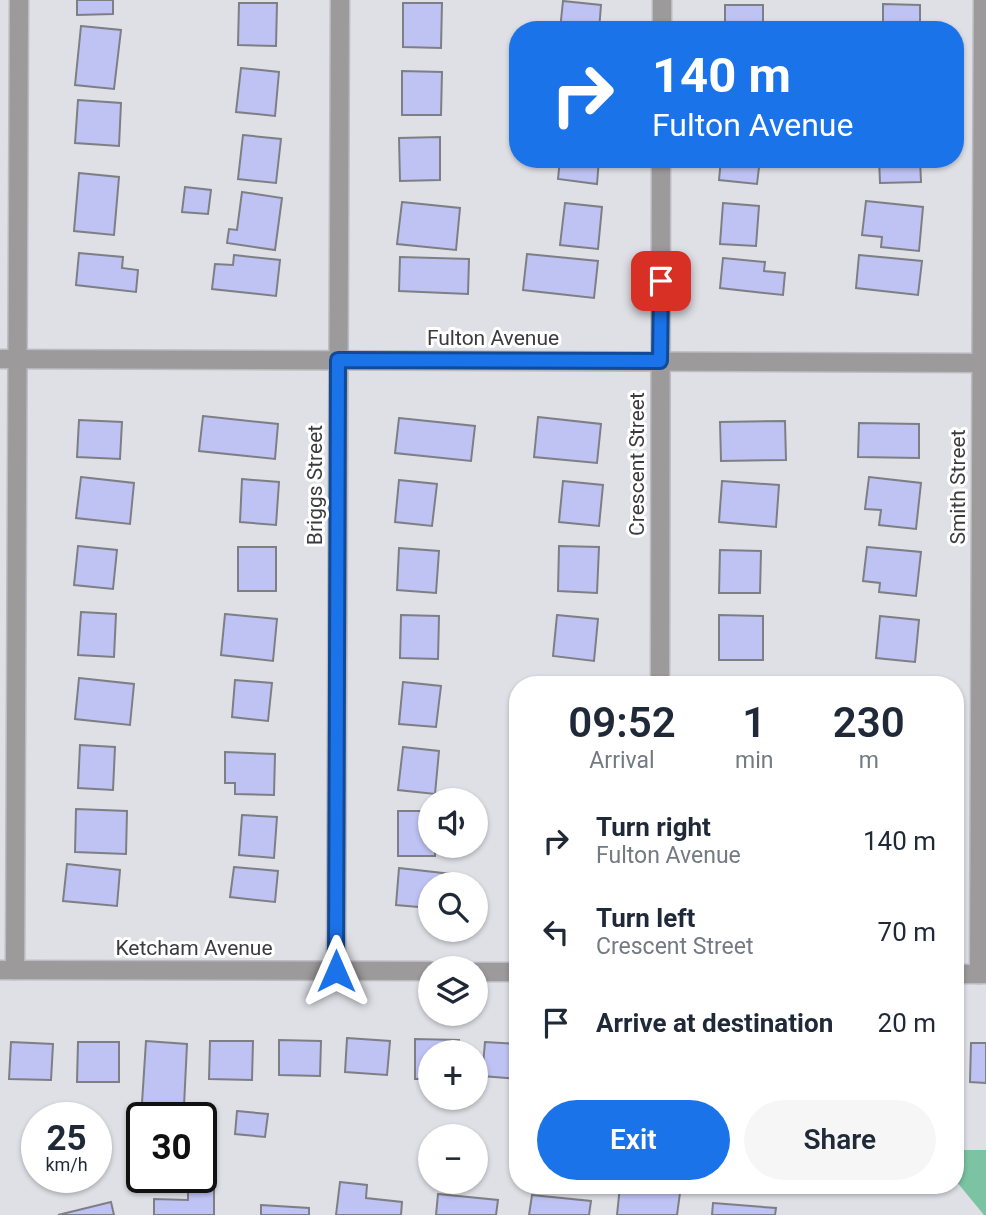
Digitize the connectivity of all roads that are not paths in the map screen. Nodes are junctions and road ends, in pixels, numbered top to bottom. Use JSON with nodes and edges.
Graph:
{"nodes":[{"id":1,"x":19,"y":0,"type":"edge"},
{"id":2,"x":340,"y":0,"type":"edge"},
{"id":3,"x":662,"y":0,"type":"edge"},
{"id":4,"x":983,"y":0,"type":"edge"},
{"id":5,"x":662,"y":21,"type":"edge"},
{"id":6,"x":661,"y":168,"type":"edge"},
{"id":7,"x":9,"y":359,"type":"edge"},
{"id":8,"x":338,"y":360,"type":"junction"},
{"id":9,"x":660,"y":361,"type":"junction"},
{"id":10,"x":984,"y":363,"type":"edge"},
{"id":11,"x":660,"y":676,"type":"edge"},
{"id":12,"x":8,"y":970,"type":"edge"},
{"id":13,"x":336,"y":971,"type":"junction"},
{"id":14,"x":418,"y":971,"type":"edge"},
{"id":15,"x":488,"y":972,"type":"edge"},
{"id":16,"x":509,"y":972,"type":"edge"},
{"id":17,"x":964,"y":974,"type":"edge"},
{"id":18,"x":982,"y":974,"type":"edge"}],
"edges":[{"from":1,"to":7,"type":"street"},
{"from":2,"to":8,"type":"street","name":"Briggs Street"},
{"from":3,"to":5,"type":"street"},
{"from":4,"to":10,"type":"street","name":"Smith Street"},
{"from":6,"to":9,"type":"street","name":"Crescent Street"},
{"from":7,"to":8,"type":"street","name":"Fulton Avenue"},
{"from":7,"to":12,"type":"street"},
{"from":8,"to":9,"type":"street","name":"Fulton Avenue"},
{"from":8,"to":13,"type":"street","name":"Briggs Street"},
{"from":9,"to":10,"type":"street","name":"Fulton Avenue"},
{"from":9,"to":11,"type":"street","name":"Crescent Street"},
{"from":10,"to":18,"type":"street","name":"Smith Street"},
{"from":12,"to":13,"type":"street","name":"Ketcham Avenue"},
{"from":13,"to":14,"type":"street","name":"Ketcham Avenue"},
{"from":15,"to":16,"type":"street"},
{"from":17,"to":18,"type":"street"}]}
